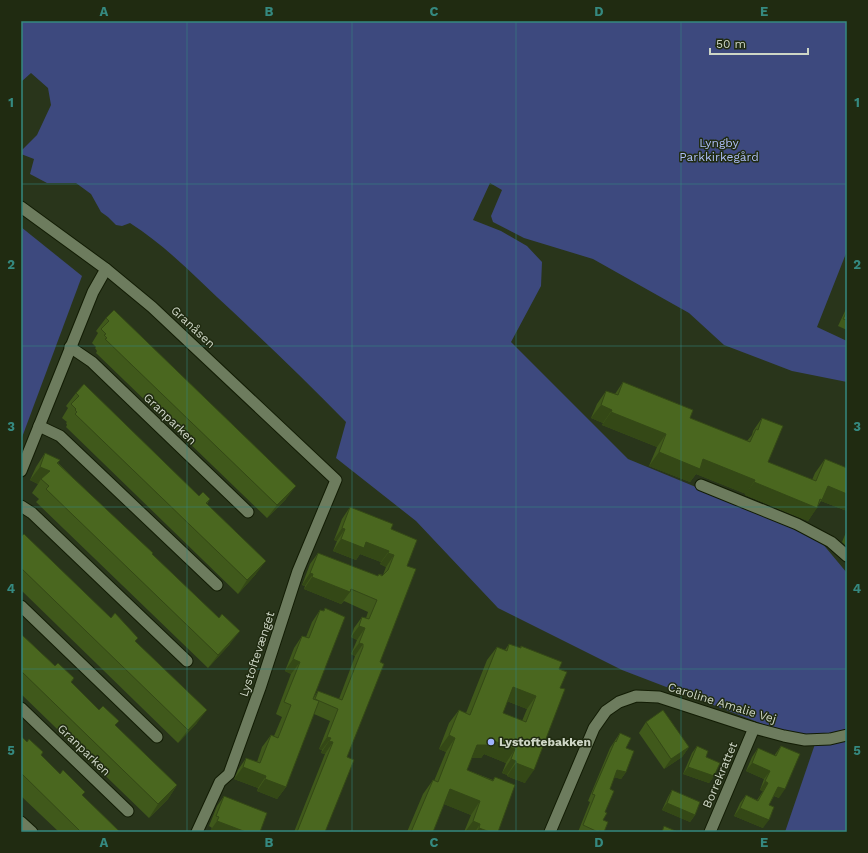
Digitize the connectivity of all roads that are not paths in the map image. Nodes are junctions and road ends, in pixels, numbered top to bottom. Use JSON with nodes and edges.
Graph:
{"nodes":[{"id":1,"x":21,"y":207,"type":"edge"},
{"id":2,"x":106,"y":269,"type":"junction"},
{"id":3,"x":70,"y":347,"type":"junction"},
{"id":4,"x":39,"y":426,"type":"junction"},
{"id":5,"x":21,"y":471,"type":"edge"},
{"id":6,"x":336,"y":480,"type":"joint"},
{"id":7,"x":701,"y":485,"type":"dead end"},
{"id":8,"x":21,"y":506,"type":"edge"},
{"id":9,"x":248,"y":512,"type":"dead end"},
{"id":10,"x":847,"y":556,"type":"edge"},
{"id":11,"x":217,"y":585,"type":"dead end"},
{"id":12,"x":21,"y":606,"type":"edge"},
{"id":13,"x":187,"y":661,"type":"dead end"},
{"id":14,"x":21,"y":708,"type":"edge"},
{"id":15,"x":754,"y":728,"type":"junction"},
{"id":16,"x":847,"y":735,"type":"edge"},
{"id":17,"x":157,"y":737,"type":"dead end"},
{"id":18,"x":128,"y":811,"type":"dead end"},
{"id":19,"x":21,"y":822,"type":"edge"},
{"id":20,"x":32,"y":832,"type":"edge"},
{"id":21,"x":197,"y":832,"type":"edge"},
{"id":22,"x":550,"y":832,"type":"edge"},
{"id":23,"x":710,"y":832,"type":"edge"}],
"edges":[{"from":1,"to":2,"type":"street","name":"Granåsen"},
{"from":2,"to":3,"type":"street"},
{"from":2,"to":6,"type":"street","name":"Granåsen"},
{"from":3,"to":4,"type":"street"},
{"from":3,"to":9,"type":"street","name":"Granparken"},
{"from":4,"to":5,"type":"street"},
{"from":4,"to":11,"type":"street"},
{"from":6,"to":21,"type":"street","name":"Lystoftevænget"},
{"from":7,"to":10,"type":"street"},
{"from":8,"to":13,"type":"street"},
{"from":12,"to":17,"type":"street"},
{"from":14,"to":18,"type":"street","name":"Granparken"},
{"from":15,"to":16,"type":"street","name":"Caroline Amalie Vej"},
{"from":15,"to":22,"type":"street","name":"Caroline Amalie Vej"},
{"from":15,"to":23,"type":"street","name":"Borrekrattet"},
{"from":19,"to":20,"type":"street"}]}
